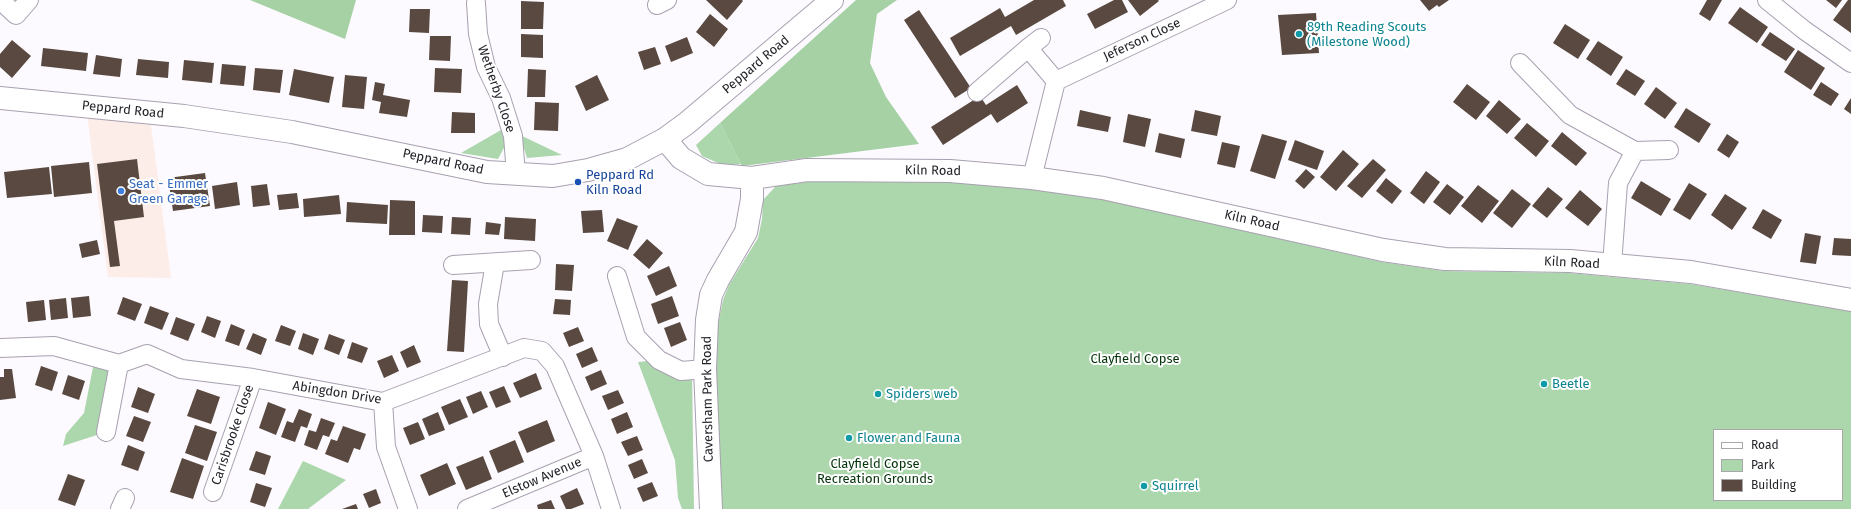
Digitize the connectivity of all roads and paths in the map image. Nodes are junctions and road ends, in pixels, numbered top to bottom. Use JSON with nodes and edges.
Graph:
{"nodes":[{"id":1,"x":0,"y":0,"type":"edge"},
{"id":2,"x":29,"y":0,"type":"edge"},
{"id":3,"x":832,"y":0,"type":"edge"},
{"id":4,"x":1227,"y":0,"type":"edge"},
{"id":5,"x":1767,"y":0,"type":"edge"},
{"id":6,"x":476,"y":3,"type":"dead end"},
{"id":7,"x":1520,"y":63,"type":"dead end"},
{"id":8,"x":1851,"y":63,"type":"edge"},
{"id":9,"x":1056,"y":81,"type":"junction"},
{"id":10,"x":977,"y":92,"type":"dead end"},
{"id":11,"x":0,"y":98,"type":"edge"},
{"id":12,"x":665,"y":139,"type":"junction"},
{"id":13,"x":1669,"y":150,"type":"dead end"},
{"id":14,"x":1635,"y":151,"type":"junction"},
{"id":15,"x":516,"y":175,"type":"junction"},
{"id":16,"x":752,"y":178,"type":"junction"},
{"id":17,"x":1032,"y":178,"type":"junction"},
{"id":18,"x":532,"y":260,"type":"dead end"},
{"id":19,"x":495,"y":263,"type":"junction"},
{"id":20,"x":453,"y":265,"type":"dead end"},
{"id":21,"x":1612,"y":265,"type":"junction"},
{"id":22,"x":617,"y":276,"type":"dead end"},
{"id":23,"x":1851,"y":300,"type":"edge"},
{"id":24,"x":6,"y":348,"type":"edge"},
{"id":25,"x":503,"y":357,"type":"junction"},
{"id":26,"x":119,"y":364,"type":"junction"},
{"id":27,"x":705,"y":369,"type":"junction"},
{"id":28,"x":253,"y":378,"type":"junction"},
{"id":29,"x":384,"y":402,"type":"junction"},
{"id":30,"x":106,"y":432,"type":"dead end"},
{"id":31,"x":594,"y":456,"type":"junction"},
{"id":32,"x":213,"y":492,"type":"dead end"},
{"id":33,"x":408,"y":509,"type":"edge"},
{"id":34,"x":467,"y":509,"type":"edge"},
{"id":35,"x":611,"y":509,"type":"edge"},
{"id":36,"x":711,"y":509,"type":"edge"}],
"edges":[{"from":1,"to":2,"type":"street"},
{"from":3,"to":12,"type":"street","name":"Peppard Road"},
{"from":4,"to":9,"type":"street","name":"Jeferson Close"},
{"from":5,"to":8,"type":"street"},
{"from":6,"to":15,"type":"street","name":"Wetherby Close"},
{"from":7,"to":14,"type":"street"},
{"from":9,"to":10,"type":"street"},
{"from":9,"to":17,"type":"street"},
{"from":11,"to":15,"type":"street","name":"Peppard Road"},
{"from":12,"to":15,"type":"street","name":"Peppard Road"},
{"from":12,"to":16,"type":"street","name":"Kiln Road"},
{"from":13,"to":14,"type":"street"},
{"from":14,"to":21,"type":"street"},
{"from":16,"to":17,"type":"street","name":"Kiln Road"},
{"from":16,"to":27,"type":"street","name":"Caversham Park Road"},
{"from":17,"to":21,"type":"street","name":"Kiln Road"},
{"from":18,"to":19,"type":"street"},
{"from":19,"to":20,"type":"street"},
{"from":19,"to":25,"type":"street"},
{"from":21,"to":23,"type":"street","name":"Kiln Road"},
{"from":22,"to":27,"type":"street"},
{"from":24,"to":26,"type":"street"},
{"from":25,"to":29,"type":"street","name":"Abingdon Drive"},
{"from":25,"to":31,"type":"street","name":"Abingdon Drive"},
{"from":26,"to":28,"type":"street","name":"Abingdon Drive"},
{"from":26,"to":30,"type":"street"},
{"from":27,"to":36,"type":"street","name":"Caversham Park Road"},
{"from":28,"to":29,"type":"street","name":"Abingdon Drive"},
{"from":28,"to":32,"type":"street","name":"Carisbrooke Close"},
{"from":29,"to":33,"type":"street"},
{"from":31,"to":34,"type":"street","name":"Elstow Avenue"},
{"from":31,"to":35,"type":"street","name":"Abingdon Drive"}]}
